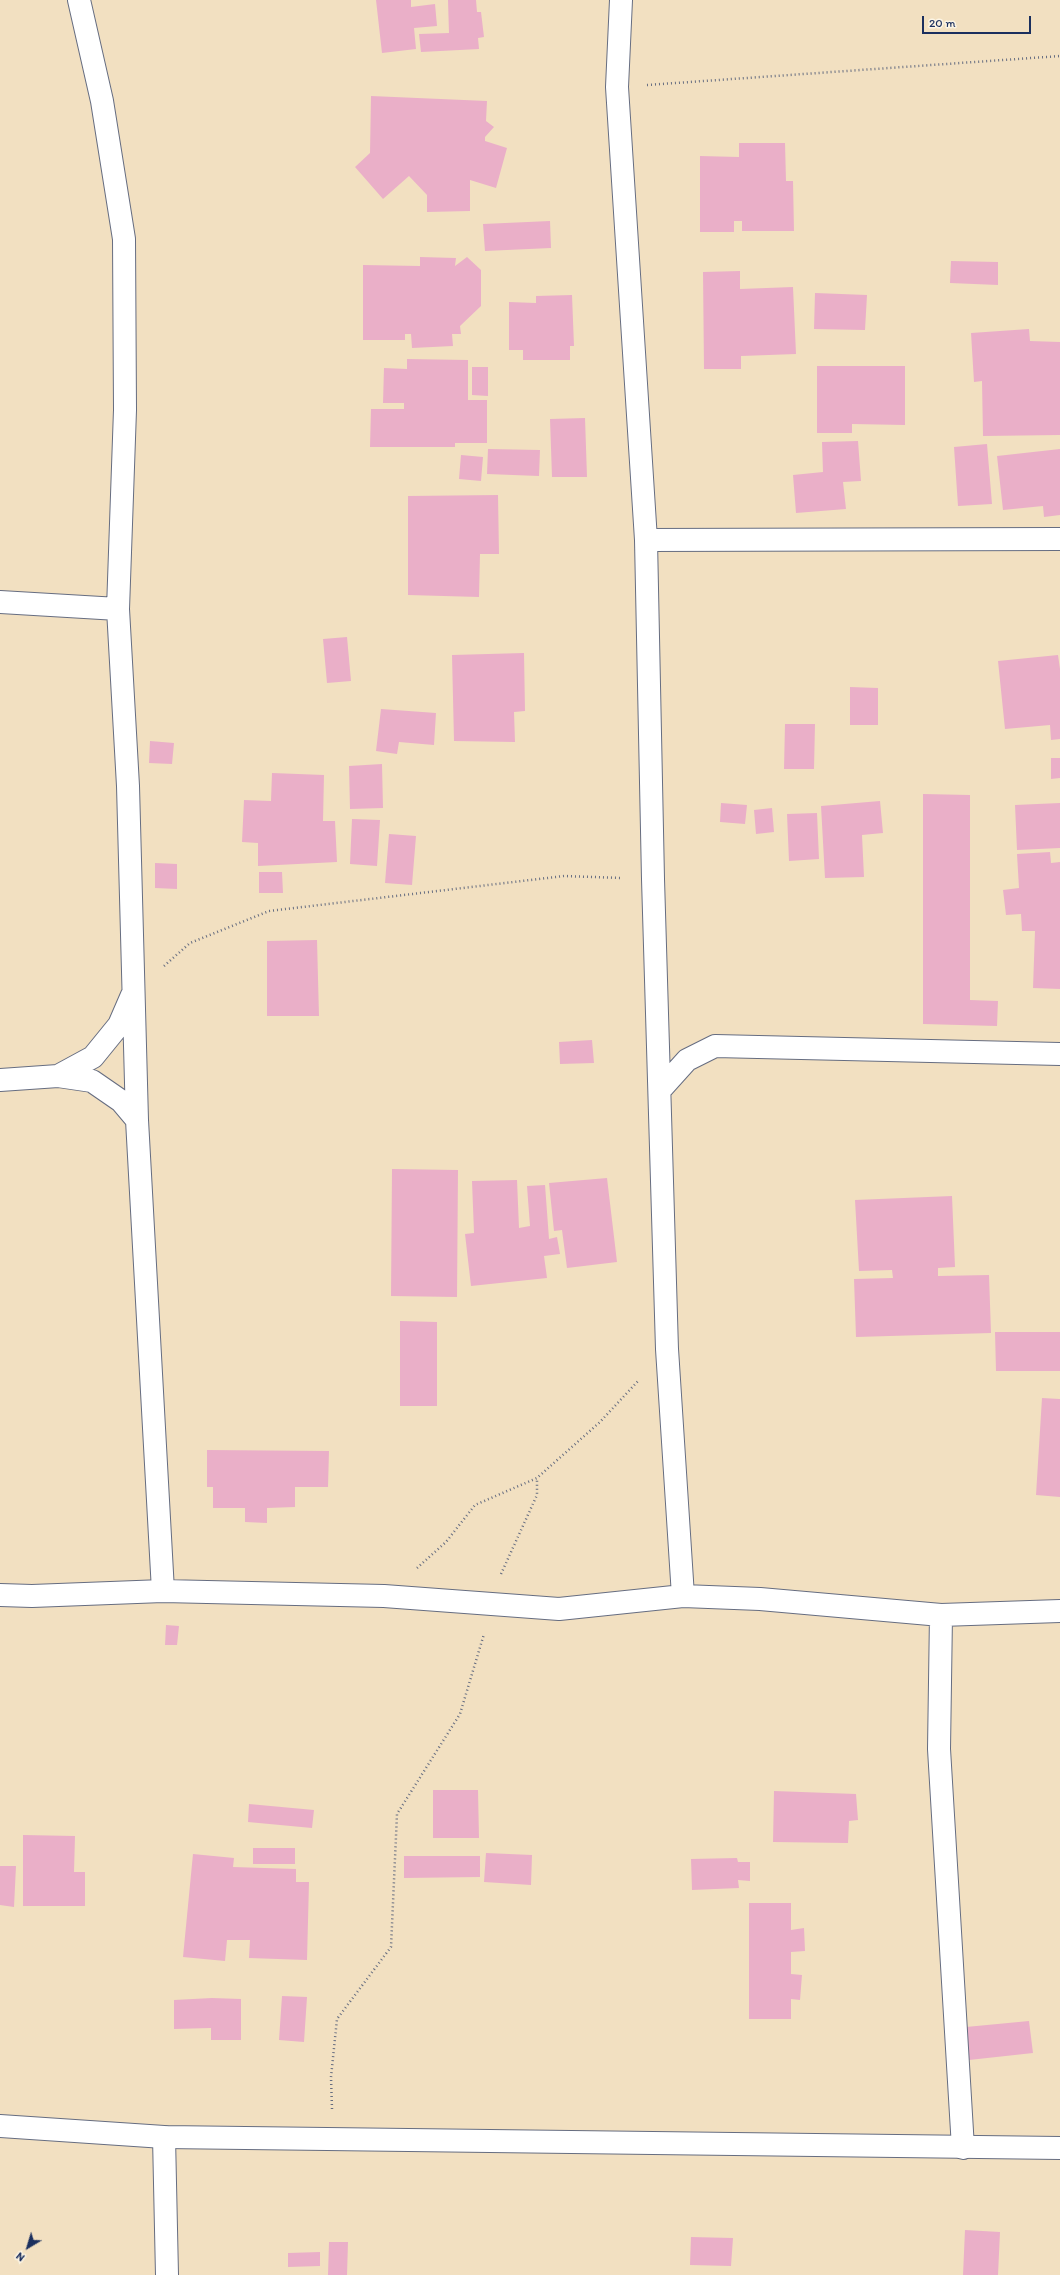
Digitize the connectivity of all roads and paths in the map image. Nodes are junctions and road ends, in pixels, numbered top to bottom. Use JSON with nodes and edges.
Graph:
{"nodes":[{"id":1,"x":79,"y":0,"type":"edge"},
{"id":2,"x":621,"y":0,"type":"edge"},
{"id":3,"x":1060,"y":56,"type":"edge"},
{"id":4,"x":617,"y":87,"type":"junction"},
{"id":5,"x":1060,"y":539,"type":"edge"},
{"id":6,"x":646,"y":540,"type":"junction"},
{"id":7,"x":0,"y":602,"type":"edge"},
{"id":8,"x":118,"y":609,"type":"junction"},
{"id":9,"x":653,"y":879,"type":"junction"},
{"id":10,"x":135,"y":991,"type":"junction"},
{"id":11,"x":1060,"y":1054,"type":"edge"},
{"id":12,"x":58,"y":1076,"type":"junction"},
{"id":13,"x":0,"y":1080,"type":"edge"},
{"id":14,"x":660,"y":1090,"type":"junction"},
{"id":15,"x":137,"y":1120,"type":"junction"},
{"id":16,"x":667,"y":1349,"type":"junction"},
{"id":17,"x":537,"y":1478,"type":"junction"},
{"id":18,"x":163,"y":1591,"type":"junction"},
{"id":19,"x":0,"y":1595,"type":"edge"},
{"id":20,"x":384,"y":1596,"type":"junction"},
{"id":21,"x":683,"y":1596,"type":"junction"},
{"id":22,"x":492,"y":1605,"type":"junction"},
{"id":23,"x":1060,"y":1611,"type":"edge"},
{"id":24,"x":941,"y":1615,"type":"junction"},
{"id":25,"x":0,"y":2126,"type":"edge"},
{"id":26,"x":164,"y":2137,"type":"junction"},
{"id":27,"x":334,"y":2140,"type":"junction"},
{"id":28,"x":963,"y":2148,"type":"junction"},
{"id":29,"x":1060,"y":2148,"type":"edge"},
{"id":30,"x":167,"y":2275,"type":"edge"}],
"edges":[{"from":1,"to":8,"type":"street"},
{"from":2,"to":4,"type":"street"},
{"from":3,"to":4,"type":"path"},
{"from":4,"to":6,"type":"street"},
{"from":5,"to":6,"type":"street"},
{"from":6,"to":9,"type":"street"},
{"from":7,"to":8,"type":"street"},
{"from":8,"to":10,"type":"street"},
{"from":9,"to":10,"type":"path"},
{"from":9,"to":14,"type":"street"},
{"from":10,"to":12,"type":"street"},
{"from":10,"to":15,"type":"street"},
{"from":11,"to":14,"type":"street"},
{"from":12,"to":13,"type":"street"},
{"from":12,"to":15,"type":"street"},
{"from":14,"to":16,"type":"street"},
{"from":15,"to":18,"type":"street"},
{"from":16,"to":17,"type":"path"},
{"from":16,"to":21,"type":"street"},
{"from":17,"to":20,"type":"path"},
{"from":17,"to":22,"type":"path"},
{"from":18,"to":19,"type":"street"},
{"from":18,"to":20,"type":"street"},
{"from":20,"to":22,"type":"street"},
{"from":21,"to":22,"type":"street"},
{"from":21,"to":24,"type":"street"},
{"from":22,"to":27,"type":"path"},
{"from":23,"to":24,"type":"street"},
{"from":24,"to":28,"type":"street"},
{"from":25,"to":26,"type":"street"},
{"from":26,"to":27,"type":"street"},
{"from":26,"to":30,"type":"street"},
{"from":27,"to":28,"type":"street"},
{"from":28,"to":29,"type":"street"}]}
